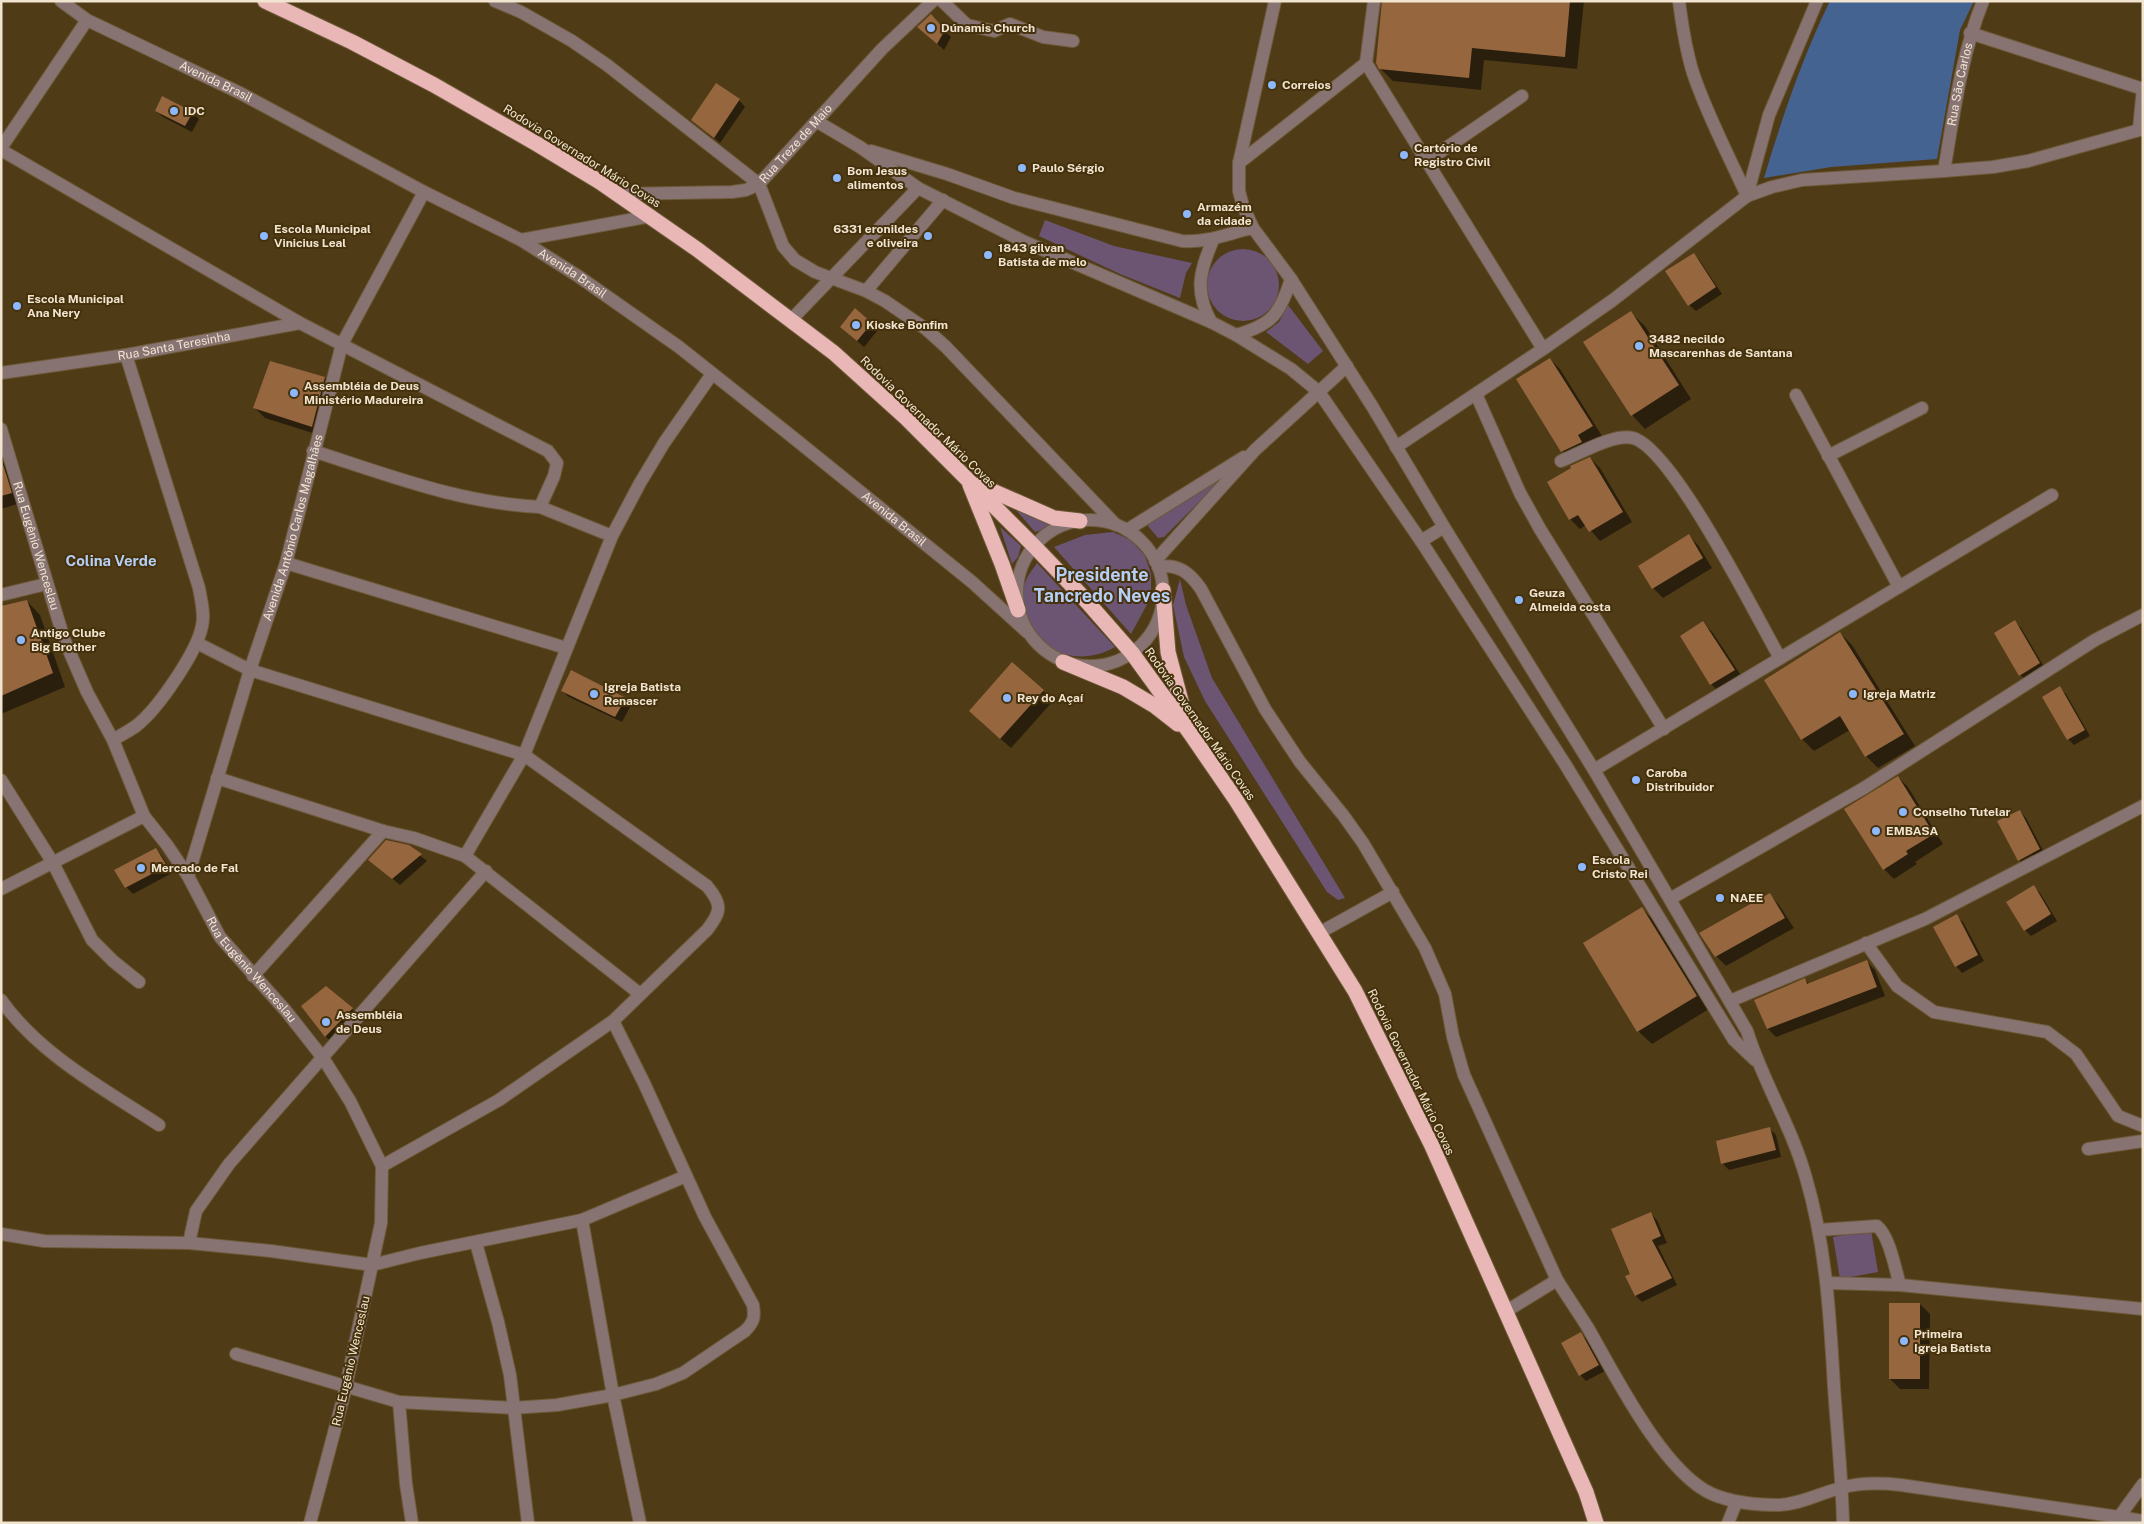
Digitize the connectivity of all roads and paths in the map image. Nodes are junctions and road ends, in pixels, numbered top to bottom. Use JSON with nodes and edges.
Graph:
{"nodes":[{"id":1,"x":61,"y":1,"type":"edge"},
{"id":2,"x":265,"y":1,"type":"edge"},
{"id":3,"x":495,"y":1,"type":"edge"},
{"id":4,"x":933,"y":1,"type":"edge"},
{"id":5,"x":942,"y":1,"type":"edge"},
{"id":6,"x":1275,"y":1,"type":"edge"},
{"id":7,"x":1374,"y":1,"type":"edge"},
{"id":8,"x":1679,"y":1,"type":"edge"},
{"id":9,"x":1817,"y":1,"type":"edge"},
{"id":10,"x":1983,"y":1,"type":"edge"},
{"id":11,"x":88,"y":20,"type":"junction"},
{"id":12,"x":1970,"y":33,"type":"junction"},
{"id":13,"x":1073,"y":41,"type":"dead end"},
{"id":14,"x":1366,"y":63,"type":"junction"},
{"id":15,"x":2143,"y":88,"type":"edge"},
{"id":16,"x":1522,"y":96,"type":"dead end"},
{"id":17,"x":816,"y":121,"type":"junction"},
{"id":18,"x":2141,"y":129,"type":"edge"},
{"id":19,"x":860,"y":147,"type":"junction"},
{"id":20,"x":1,"y":149,"type":"edge"},
{"id":21,"x":1427,"y":161,"type":"junction"},
{"id":22,"x":1239,"y":163,"type":"junction"},
{"id":23,"x":1944,"y":171,"type":"junction"},
{"id":24,"x":758,"y":184,"type":"junction"},
{"id":25,"x":918,"y":188,"type":"junction"},
{"id":26,"x":424,"y":192,"type":"junction"},
{"id":27,"x":617,"y":194,"type":"junction"},
{"id":28,"x":1748,"y":196,"type":"junction"},
{"id":29,"x":943,"y":200,"type":"junction"},
{"id":30,"x":651,"y":216,"type":"junction"},
{"id":31,"x":1254,"y":228,"type":"junction"},
{"id":32,"x":521,"y":240,"type":"junction"},
{"id":33,"x":1213,"y":240,"type":"junction"},
{"id":34,"x":831,"y":276,"type":"junction"},
{"id":35,"x":1291,"y":279,"type":"junction"},
{"id":36,"x":866,"y":291,"type":"junction"},
{"id":37,"x":791,"y":320,"type":"junction"},
{"id":38,"x":1210,"y":322,"type":"junction"},
{"id":39,"x":300,"y":323,"type":"junction"},
{"id":40,"x":1236,"y":334,"type":"junction"},
{"id":41,"x":342,"y":344,"type":"junction"},
{"id":42,"x":1544,"y":349,"type":"junction"},
{"id":43,"x":126,"y":355,"type":"junction"},
{"id":44,"x":1347,"y":366,"type":"junction"},
{"id":45,"x":1,"y":373,"type":"edge"},
{"id":46,"x":712,"y":374,"type":"junction"},
{"id":47,"x":1319,"y":392,"type":"junction"},
{"id":48,"x":1476,"y":394,"type":"junction"},
{"id":49,"x":1796,"y":395,"type":"dead end"},
{"id":50,"x":1922,"y":408,"type":"dead end"},
{"id":51,"x":1,"y":429,"type":"edge"},
{"id":52,"x":1396,"y":447,"type":"junction"},
{"id":53,"x":1255,"y":450,"type":"junction"},
{"id":54,"x":313,"y":451,"type":"junction"},
{"id":55,"x":1828,"y":456,"type":"junction"},
{"id":56,"x":5,"y":458,"type":"edge"},
{"id":57,"x":1561,"y":461,"type":"dead end"},
{"id":58,"x":967,"y":479,"type":"junction"},
{"id":59,"x":2052,"y":495,"type":"dead end"},
{"id":60,"x":540,"y":507,"type":"junction"},
{"id":61,"x":1080,"y":521,"type":"junction"},
{"id":62,"x":1444,"y":527,"type":"junction"},
{"id":63,"x":1122,"y":528,"type":"junction"},
{"id":64,"x":612,"y":536,"type":"junction"},
{"id":65,"x":1421,"y":541,"type":"junction"},
{"id":66,"x":1034,"y":546,"type":"junction"},
{"id":67,"x":286,"y":564,"type":"junction"},
{"id":68,"x":1157,"y":564,"type":"junction"},
{"id":69,"x":46,"y":584,"type":"junction"},
{"id":70,"x":1899,"y":587,"type":"junction"},
{"id":71,"x":1163,"y":590,"type":"junction"},
{"id":72,"x":1,"y":594,"type":"edge"},
{"id":73,"x":1018,"y":610,"type":"junction"},
{"id":74,"x":2143,"y":615,"type":"edge"},
{"id":75,"x":1027,"y":632,"type":"junction"},
{"id":76,"x":198,"y":643,"type":"junction"},
{"id":77,"x":566,"y":648,"type":"junction"},
{"id":78,"x":1132,"y":653,"type":"junction"},
{"id":79,"x":1780,"y":658,"type":"junction"},
{"id":80,"x":1064,"y":662,"type":"junction"},
{"id":81,"x":250,"y":670,"type":"junction"},
{"id":82,"x":1664,"y":729,"type":"junction"},
{"id":83,"x":1190,"y":733,"type":"junction"},
{"id":84,"x":113,"y":740,"type":"junction"},
{"id":85,"x":524,"y":755,"type":"junction"},
{"id":86,"x":1594,"y":770,"type":"junction"},
{"id":87,"x":217,"y":778,"type":"junction"},
{"id":88,"x":1,"y":780,"type":"edge"},
{"id":89,"x":2143,"y":806,"type":"edge"},
{"id":90,"x":144,"y":816,"type":"junction"},
{"id":91,"x":383,"y":831,"type":"junction"},
{"id":92,"x":1640,"y":848,"type":"junction"},
{"id":93,"x":1619,"y":851,"type":"junction"},
{"id":94,"x":465,"y":856,"type":"junction"},
{"id":95,"x":53,"y":863,"type":"junction"},
{"id":96,"x":486,"y":871,"type":"junction"},
{"id":97,"x":188,"y":876,"type":"junction"},
{"id":98,"x":1,"y":889,"type":"edge"},
{"id":99,"x":1393,"y":892,"type":"junction"},
{"id":100,"x":1670,"y":899,"type":"junction"},
{"id":101,"x":1319,"y":933,"type":"junction"},
{"id":102,"x":1866,"y":944,"type":"junction"},
{"id":103,"x":253,"y":976,"type":"junction"},
{"id":104,"x":139,"y":982,"type":"dead end"},
{"id":105,"x":640,"y":994,"type":"junction"},
{"id":106,"x":1,"y":1000,"type":"edge"},
{"id":107,"x":1730,"y":1000,"type":"junction"},
{"id":108,"x":613,"y":1021,"type":"junction"},
{"id":109,"x":322,"y":1058,"type":"junction"},
{"id":110,"x":1756,"y":1061,"type":"junction"},
{"id":111,"x":159,"y":1125,"type":"dead end"},
{"id":112,"x":2143,"y":1126,"type":"edge"},
{"id":113,"x":2143,"y":1141,"type":"edge"},
{"id":114,"x":2088,"y":1149,"type":"dead end"},
{"id":115,"x":382,"y":1166,"type":"junction"},
{"id":116,"x":686,"y":1176,"type":"junction"},
{"id":117,"x":582,"y":1220,"type":"junction"},
{"id":118,"x":1819,"y":1230,"type":"junction"},
{"id":119,"x":1,"y":1234,"type":"edge"},
{"id":120,"x":189,"y":1243,"type":"junction"},
{"id":121,"x":476,"y":1243,"type":"junction"},
{"id":122,"x":372,"y":1266,"type":"junction"},
{"id":123,"x":1557,"y":1280,"type":"junction"},
{"id":124,"x":1828,"y":1283,"type":"junction"},
{"id":125,"x":1900,"y":1285,"type":"junction"},
{"id":126,"x":2143,"y":1309,"type":"edge"},
{"id":127,"x":1505,"y":1312,"type":"junction"},
{"id":128,"x":236,"y":1354,"type":"dead end"},
{"id":129,"x":346,"y":1387,"type":"junction"},
{"id":130,"x":613,"y":1396,"type":"junction"},
{"id":131,"x":399,"y":1402,"type":"junction"},
{"id":132,"x":513,"y":1408,"type":"junction"},
{"id":133,"x":2143,"y":1484,"type":"edge"},
{"id":134,"x":1842,"y":1487,"type":"junction"},
{"id":135,"x":1736,"y":1503,"type":"junction"},
{"id":136,"x":2119,"y":1517,"type":"junction"},
{"id":137,"x":2143,"y":1521,"type":"edge"},
{"id":138,"x":310,"y":1523,"type":"edge"},
{"id":139,"x":412,"y":1523,"type":"edge"},
{"id":140,"x":528,"y":1523,"type":"edge"},
{"id":141,"x":640,"y":1523,"type":"edge"},
{"id":142,"x":1596,"y":1523,"type":"edge"},
{"id":143,"x":1728,"y":1523,"type":"edge"},
{"id":144,"x":1843,"y":1523,"type":"edge"}],
"edges":[{"from":1,"to":11,"type":"street","name":"Avenida Brasil"},
{"from":2,"to":27,"type":"highway","name":"Rodovia Governador Mário Covas"},
{"from":3,"to":24,"type":"street"},
{"from":4,"to":17,"type":"street","name":"Rua Treze de Maio"},
{"from":5,"to":13,"type":"street"},
{"from":6,"to":22,"type":"street"},
{"from":7,"to":14,"type":"street"},
{"from":8,"to":28,"type":"street"},
{"from":9,"to":28,"type":"street"},
{"from":10,"to":12,"type":"street","name":"Rua São Carlos"},
{"from":11,"to":20,"type":"street"},
{"from":11,"to":26,"type":"street","name":"Avenida Brasil"},
{"from":12,"to":15,"type":"street"},
{"from":12,"to":23,"type":"street","name":"Rua São Carlos"},
{"from":14,"to":21,"type":"street"},
{"from":14,"to":22,"type":"street"},
{"from":15,"to":18,"type":"street"},
{"from":16,"to":21,"type":"street"},
{"from":17,"to":19,"type":"street"},
{"from":17,"to":24,"type":"street","name":"Rua Treze de Maio"},
{"from":18,"to":23,"type":"street"},
{"from":19,"to":25,"type":"street"},
{"from":19,"to":33,"type":"street"},
{"from":20,"to":39,"type":"street"},
{"from":21,"to":42,"type":"street"},
{"from":22,"to":31,"type":"street"},
{"from":23,"to":28,"type":"street"},
{"from":24,"to":27,"type":"street","name":"Rua Treze de Maio"},
{"from":24,"to":34,"type":"street"},
{"from":25,"to":29,"type":"street"},
{"from":25,"to":34,"type":"street"},
{"from":26,"to":32,"type":"street","name":"Avenida Brasil"},
{"from":26,"to":41,"type":"street","name":"Avenida Antônio Carlos Magalhães"},
{"from":27,"to":30,"type":"highway","name":"Rodovia Governador Mário Covas"},
{"from":28,"to":42,"type":"street"},
{"from":29,"to":36,"type":"street"},
{"from":29,"to":38,"type":"street"},
{"from":30,"to":32,"type":"street"},
{"from":30,"to":37,"type":"highway","name":"Rodovia Governador Mário Covas"},
{"from":31,"to":33,"type":"street"},
{"from":31,"to":35,"type":"street"},
{"from":32,"to":46,"type":"street","name":"Avenida Brasil"},
{"from":33,"to":38,"type":"street"},
{"from":34,"to":36,"type":"street"},
{"from":34,"to":37,"type":"street"},
{"from":35,"to":40,"type":"street"},
{"from":35,"to":44,"type":"street"},
{"from":36,"to":63,"type":"street"},
{"from":37,"to":58,"type":"highway","name":"Rodovia Governador Mário Covas"},
{"from":38,"to":40,"type":"street"},
{"from":39,"to":41,"type":"street"},
{"from":39,"to":43,"type":"street","name":"Rua Santa Teresinha"},
{"from":40,"to":47,"type":"street"},
{"from":41,"to":54,"type":"street","name":"Avenida Antônio Carlos Magalhães"},
{"from":41,"to":60,"type":"street"},
{"from":42,"to":48,"type":"street"},
{"from":43,"to":45,"type":"street","name":"Rua Santa Teresinha"},
{"from":43,"to":76,"type":"street"},
{"from":44,"to":47,"type":"street"},
{"from":44,"to":52,"type":"street"},
{"from":46,"to":64,"type":"street"},
{"from":46,"to":75,"type":"street","name":"Avenida Brasil"},
{"from":47,"to":53,"type":"street"},
{"from":47,"to":65,"type":"street"},
{"from":48,"to":52,"type":"street"},
{"from":48,"to":82,"type":"street"},
{"from":49,"to":55,"type":"street"},
{"from":50,"to":55,"type":"street"},
{"from":51,"to":56,"type":"street","name":"Rua Eugênio Wenceslau"},
{"from":52,"to":62,"type":"street"},
{"from":53,"to":63,"type":"street"},
{"from":53,"to":68,"type":"street"},
{"from":54,"to":60,"type":"street"},
{"from":54,"to":67,"type":"street","name":"Avenida Antônio Carlos Magalhães"},
{"from":55,"to":70,"type":"street"},
{"from":56,"to":69,"type":"street","name":"Rua Eugênio Wenceslau"},
{"from":57,"to":79,"type":"street"},
{"from":58,"to":61,"type":"highway"},
{"from":58,"to":66,"type":"highway","name":"Rodovia Governador Mário Covas"},
{"from":58,"to":73,"type":"highway"},
{"from":59,"to":70,"type":"street"},
{"from":60,"to":64,"type":"street"},
{"from":61,"to":63,"type":"street"},
{"from":61,"to":66,"type":"street"},
{"from":62,"to":65,"type":"street"},
{"from":62,"to":86,"type":"street"},
{"from":63,"to":68,"type":"street"},
{"from":64,"to":77,"type":"street"},
{"from":65,"to":93,"type":"street"},
{"from":66,"to":73,"type":"street"},
{"from":66,"to":78,"type":"highway","name":"Rodovia Governador Mário Covas"},
{"from":67,"to":77,"type":"street"},
{"from":67,"to":81,"type":"street","name":"Avenida Antônio Carlos Magalhães"},
{"from":68,"to":71,"type":"street"},
{"from":68,"to":99,"type":"street"},
{"from":69,"to":72,"type":"street"},
{"from":69,"to":84,"type":"street","name":"Rua Eugênio Wenceslau"},
{"from":70,"to":79,"type":"street"},
{"from":71,"to":78,"type":"street"},
{"from":71,"to":83,"type":"highway"},
{"from":73,"to":75,"type":"street"},
{"from":74,"to":100,"type":"street"},
{"from":75,"to":80,"type":"street"},
{"from":76,"to":81,"type":"street"},
{"from":76,"to":84,"type":"street"},
{"from":77,"to":85,"type":"street"},
{"from":78,"to":80,"type":"street"},
{"from":78,"to":83,"type":"highway","name":"Rodovia Governador Mário Covas"},
{"from":79,"to":82,"type":"street"},
{"from":80,"to":83,"type":"highway"},
{"from":81,"to":85,"type":"street"},
{"from":81,"to":87,"type":"street","name":"Avenida Antônio Carlos Magalhães"},
{"from":82,"to":86,"type":"street"},
{"from":83,"to":101,"type":"highway","name":"Rodovia Governador Mário Covas"},
{"from":84,"to":90,"type":"street","name":"Rua Eugênio Wenceslau"},
{"from":85,"to":94,"type":"street"},
{"from":85,"to":105,"type":"street"},
{"from":86,"to":92,"type":"street"},
{"from":87,"to":91,"type":"street"},
{"from":87,"to":97,"type":"street","name":"Avenida Antônio Carlos Magalhães"},
{"from":88,"to":95,"type":"street"},
{"from":89,"to":102,"type":"street"},
{"from":90,"to":95,"type":"street"},
{"from":90,"to":97,"type":"street","name":"Rua Eugênio Wenceslau"},
{"from":91,"to":94,"type":"street"},
{"from":91,"to":103,"type":"street"},
{"from":92,"to":93,"type":"street"},
{"from":92,"to":100,"type":"street"},
{"from":93,"to":110,"type":"street"},
{"from":94,"to":96,"type":"street"},
{"from":95,"to":98,"type":"street"},
{"from":95,"to":104,"type":"street"},
{"from":96,"to":105,"type":"street"},
{"from":96,"to":109,"type":"street"},
{"from":97,"to":103,"type":"street","name":"Rua Eugênio Wenceslau"},
{"from":99,"to":101,"type":"street"},
{"from":99,"to":123,"type":"street"},
{"from":100,"to":107,"type":"street"},
{"from":101,"to":127,"type":"highway","name":"Rodovia Governador Mário Covas"},
{"from":102,"to":107,"type":"street"},
{"from":102,"to":112,"type":"street"},
{"from":103,"to":109,"type":"street","name":"Rua Eugênio Wenceslau"},
{"from":105,"to":108,"type":"street"},
{"from":106,"to":111,"type":"street"},
{"from":107,"to":110,"type":"street"},
{"from":108,"to":115,"type":"street"},
{"from":108,"to":116,"type":"street"},
{"from":109,"to":115,"type":"street","name":"Rua Eugênio Wenceslau"},
{"from":109,"to":120,"type":"street"},
{"from":110,"to":118,"type":"street"},
{"from":113,"to":114,"type":"street"},
{"from":115,"to":122,"type":"street","name":"Rua Eugênio Wenceslau"},
{"from":116,"to":117,"type":"street"},
{"from":116,"to":130,"type":"street"},
{"from":117,"to":121,"type":"street"},
{"from":117,"to":130,"type":"street"},
{"from":118,"to":124,"type":"street"},
{"from":118,"to":125,"type":"street"},
{"from":119,"to":120,"type":"street"},
{"from":120,"to":122,"type":"street"},
{"from":121,"to":122,"type":"street"},
{"from":121,"to":132,"type":"street"},
{"from":122,"to":129,"type":"street","name":"Rua Eugênio Wenceslau"},
{"from":123,"to":127,"type":"street"},
{"from":123,"to":135,"type":"street"},
{"from":124,"to":125,"type":"street"},
{"from":124,"to":134,"type":"street"},
{"from":125,"to":126,"type":"street"},
{"from":127,"to":142,"type":"highway","name":"Rodovia Governador Mário Covas"},
{"from":128,"to":129,"type":"street"},
{"from":129,"to":131,"type":"street"},
{"from":129,"to":138,"type":"street","name":"Rua Eugênio Wenceslau"},
{"from":130,"to":132,"type":"street"},
{"from":130,"to":141,"type":"street"},
{"from":131,"to":132,"type":"street"},
{"from":131,"to":139,"type":"street"},
{"from":132,"to":140,"type":"street"},
{"from":133,"to":136,"type":"street"},
{"from":134,"to":135,"type":"street"},
{"from":134,"to":136,"type":"street"},
{"from":134,"to":144,"type":"street"},
{"from":135,"to":143,"type":"street"},
{"from":136,"to":137,"type":"street"}]}
